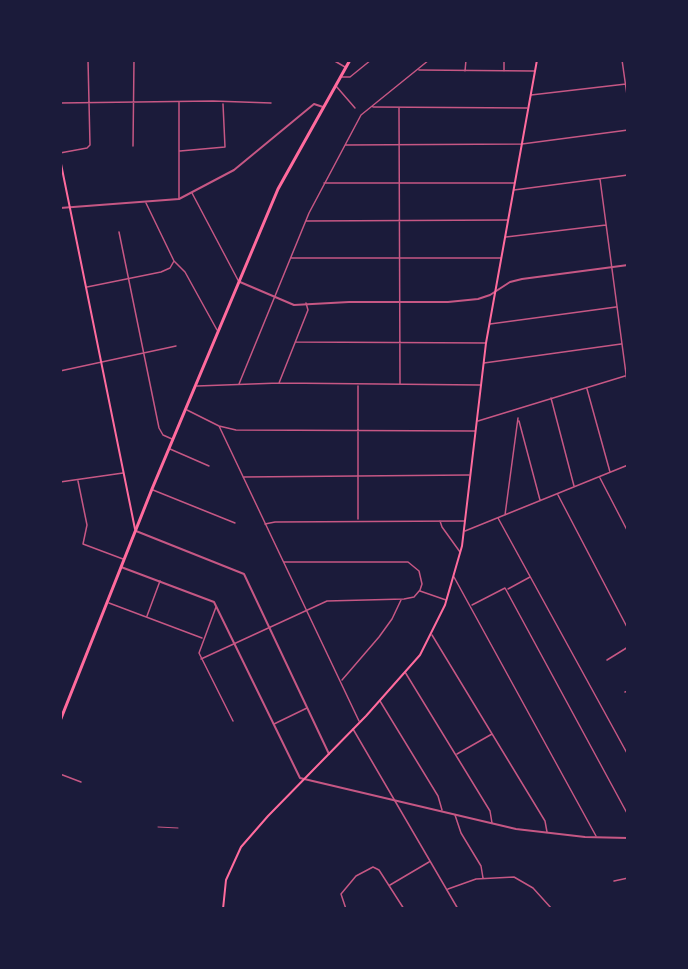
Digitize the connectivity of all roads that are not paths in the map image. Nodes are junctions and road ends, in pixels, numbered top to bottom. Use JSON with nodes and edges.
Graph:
{"nodes":[{"id":1,"x":88,"y":60,"type":"edge"},
{"id":2,"x":134,"y":60,"type":"edge"},
{"id":3,"x":333,"y":60,"type":"edge"},
{"id":4,"x":350,"y":60,"type":"edge"},
{"id":5,"x":371,"y":60,"type":"edge"},
{"id":6,"x":429,"y":60,"type":"edge"},
{"id":7,"x":466,"y":60,"type":"edge"},
{"id":8,"x":504,"y":60,"type":"edge"},
{"id":9,"x":537,"y":60,"type":"edge"},
{"id":10,"x":622,"y":60,"type":"edge"},
{"id":11,"x":346,"y":68,"type":"junction"},
{"id":12,"x":417,"y":70,"type":"junction"},
{"id":13,"x":535,"y":70,"type":"junction"},
{"id":14,"x":465,"y":71,"type":"junction"},
{"id":15,"x":504,"y":71,"type":"junction"},
{"id":16,"x":340,"y":77,"type":"junction"},
{"id":17,"x":626,"y":84,"type":"junction"},
{"id":18,"x":335,"y":86,"type":"junction"},
{"id":19,"x":530,"y":96,"type":"junction"},
{"id":20,"x":133,"y":101,"type":"junction"},
{"id":21,"x":179,"y":101,"type":"junction"},
{"id":22,"x":88,"y":102,"type":"junction"},
{"id":23,"x":628,"y":102,"type":"edge"},
{"id":24,"x":60,"y":103,"type":"edge"},
{"id":25,"x":223,"y":103,"type":"junction"},
{"id":26,"x":271,"y":104,"type":"dead end"},
{"id":27,"x":323,"y":107,"type":"junction"},
{"id":28,"x":371,"y":107,"type":"junction"},
{"id":29,"x":355,"y":108,"type":"dead end"},
{"id":30,"x":399,"y":108,"type":"junction"},
{"id":31,"x":528,"y":108,"type":"junction"},
{"id":32,"x":628,"y":130,"type":"edge"},
{"id":33,"x":522,"y":144,"type":"junction"},
{"id":34,"x":345,"y":145,"type":"junction"},
{"id":35,"x":399,"y":145,"type":"junction"},
{"id":36,"x":133,"y":146,"type":"dead end"},
{"id":37,"x":179,"y":151,"type":"junction"},
{"id":38,"x":60,"y":153,"type":"edge"},
{"id":39,"x":60,"y":159,"type":"edge"},
{"id":40,"x":628,"y":175,"type":"edge"},
{"id":41,"x":600,"y":179,"type":"junction"},
{"id":42,"x":324,"y":183,"type":"junction"},
{"id":43,"x":400,"y":183,"type":"junction"},
{"id":44,"x":515,"y":183,"type":"junction"},
{"id":45,"x":514,"y":190,"type":"junction"},
{"id":46,"x":192,"y":193,"type":"junction"},
{"id":47,"x":179,"y":199,"type":"junction"},
{"id":48,"x":146,"y":203,"type":"junction"},
{"id":49,"x":60,"y":208,"type":"edge"},
{"id":50,"x":70,"y":208,"type":"junction"},
{"id":51,"x":399,"y":220,"type":"junction"},
{"id":52,"x":509,"y":220,"type":"junction"},
{"id":53,"x":306,"y":221,"type":"junction"},
{"id":54,"x":606,"y":225,"type":"junction"},
{"id":55,"x":119,"y":232,"type":"dead end"},
{"id":56,"x":506,"y":237,"type":"junction"},
{"id":57,"x":399,"y":257,"type":"junction"},
{"id":58,"x":291,"y":258,"type":"junction"},
{"id":59,"x":502,"y":258,"type":"junction"},
{"id":60,"x":174,"y":261,"type":"junction"},
{"id":61,"x":628,"y":265,"type":"edge"},
{"id":62,"x":612,"y":267,"type":"junction"},
{"id":63,"x":130,"y":279,"type":"junction"},
{"id":64,"x":239,"y":282,"type":"junction"},
{"id":65,"x":86,"y":287,"type":"junction"},
{"id":66,"x":496,"y":291,"type":"junction"},
{"id":67,"x":274,"y":297,"type":"junction"},
{"id":68,"x":400,"y":301,"type":"junction"},
{"id":69,"x":306,"y":303,"type":"junction"},
{"id":70,"x":617,"y":307,"type":"junction"},
{"id":71,"x":490,"y":324,"type":"junction"},
{"id":72,"x":218,"y":333,"type":"junction"},
{"id":73,"x":296,"y":342,"type":"junction"},
{"id":74,"x":401,"y":342,"type":"junction"},
{"id":75,"x":486,"y":344,"type":"junction"},
{"id":76,"x":622,"y":344,"type":"junction"},
{"id":77,"x":176,"y":346,"type":"dead end"},
{"id":78,"x":144,"y":352,"type":"junction"},
{"id":79,"x":100,"y":362,"type":"junction"},
{"id":80,"x":484,"y":363,"type":"junction"},
{"id":81,"x":60,"y":371,"type":"edge"},
{"id":82,"x":626,"y":376,"type":"junction"},
{"id":83,"x":279,"y":383,"type":"junction"},
{"id":84,"x":239,"y":384,"type":"junction"},
{"id":85,"x":358,"y":385,"type":"junction"},
{"id":86,"x":400,"y":385,"type":"junction"},
{"id":87,"x":481,"y":385,"type":"junction"},
{"id":88,"x":196,"y":386,"type":"junction"},
{"id":89,"x":587,"y":388,"type":"junction"},
{"id":90,"x":628,"y":389,"type":"edge"},
{"id":91,"x":551,"y":398,"type":"junction"},
{"id":92,"x":186,"y":409,"type":"junction"},
{"id":93,"x":516,"y":409,"type":"junction"},
{"id":94,"x":518,"y":418,"type":"junction"},
{"id":95,"x":477,"y":421,"type":"junction"},
{"id":96,"x":219,"y":426,"type":"junction"},
{"id":97,"x":358,"y":430,"type":"junction"},
{"id":98,"x":475,"y":431,"type":"junction"},
{"id":99,"x":173,"y":439,"type":"junction"},
{"id":100,"x":169,"y":449,"type":"junction"},
{"id":101,"x":628,"y":465,"type":"edge"},
{"id":102,"x":209,"y":466,"type":"dead end"},
{"id":103,"x":610,"y":472,"type":"junction"},
{"id":104,"x":123,"y":473,"type":"junction"},
{"id":105,"x":358,"y":475,"type":"junction"},
{"id":106,"x":470,"y":475,"type":"junction"},
{"id":107,"x":242,"y":477,"type":"junction"},
{"id":108,"x":599,"y":477,"type":"junction"},
{"id":109,"x":78,"y":481,"type":"junction"},
{"id":110,"x":60,"y":482,"type":"edge"},
{"id":111,"x":575,"y":487,"type":"junction"},
{"id":112,"x":152,"y":489,"type":"junction"},
{"id":113,"x":557,"y":494,"type":"junction"},
{"id":114,"x":540,"y":501,"type":"junction"},
{"id":115,"x":505,"y":515,"type":"junction"},
{"id":116,"x":498,"y":518,"type":"junction"},
{"id":117,"x":358,"y":520,"type":"junction"},
{"id":118,"x":440,"y":520,"type":"junction"},
{"id":119,"x":465,"y":521,"type":"junction"},
{"id":120,"x":235,"y":523,"type":"dead end"},
{"id":121,"x":265,"y":524,"type":"junction"},
{"id":122,"x":135,"y":531,"type":"junction"},
{"id":123,"x":464,"y":532,"type":"junction"},
{"id":124,"x":628,"y":532,"type":"edge"},
{"id":125,"x":461,"y":552,"type":"junction"},
{"id":126,"x":124,"y":560,"type":"junction"},
{"id":127,"x":283,"y":562,"type":"junction"},
{"id":128,"x":121,"y":567,"type":"junction"},
{"id":129,"x":531,"y":576,"type":"junction"},
{"id":130,"x":454,"y":577,"type":"junction"},
{"id":131,"x":160,"y":581,"type":"junction"},
{"id":132,"x":420,"y":590,"type":"junction"},
{"id":133,"x":506,"y":590,"type":"junction"},
{"id":134,"x":401,"y":600,"type":"junction"},
{"id":135,"x":446,"y":600,"type":"junction"},
{"id":136,"x":108,"y":603,"type":"junction"},
{"id":137,"x":472,"y":605,"type":"junction"},
{"id":138,"x":216,"y":606,"type":"junction"},
{"id":139,"x":306,"y":610,"type":"junction"},
{"id":140,"x":147,"y":617,"type":"junction"},
{"id":141,"x":268,"y":627,"type":"junction"},
{"id":142,"x":628,"y":629,"type":"edge"},
{"id":143,"x":432,"y":635,"type":"junction"},
{"id":144,"x":203,"y":638,"type":"junction"},
{"id":145,"x":234,"y":643,"type":"junction"},
{"id":146,"x":628,"y":647,"type":"edge"},
{"id":147,"x":201,"y":659,"type":"junction"},
{"id":148,"x":607,"y":660,"type":"dead end"},
{"id":149,"x":405,"y":671,"type":"junction"},
{"id":150,"x":340,"y":682,"type":"junction"},
{"id":151,"x":380,"y":700,"type":"junction"},
{"id":152,"x":308,"y":707,"type":"junction"},
{"id":153,"x":233,"y":721,"type":"dead end"},
{"id":154,"x":60,"y":722,"type":"edge"},
{"id":155,"x":359,"y":722,"type":"junction"},
{"id":156,"x":274,"y":724,"type":"junction"},
{"id":157,"x":353,"y":729,"type":"junction"},
{"id":158,"x":492,"y":734,"type":"junction"},
{"id":159,"x":628,"y":747,"type":"edge"},
{"id":160,"x":625,"y":749,"type":"junction"},
{"id":161,"x":329,"y":754,"type":"junction"},
{"id":162,"x":456,"y":755,"type":"junction"},
{"id":163,"x":628,"y":755,"type":"edge"},
{"id":164,"x":60,"y":774,"type":"edge"},
{"id":165,"x":304,"y":780,"type":"junction"},
{"id":166,"x":81,"y":782,"type":"dead end"},
{"id":167,"x":396,"y":801,"type":"junction"},
{"id":168,"x":442,"y":810,"type":"junction"},
{"id":169,"x":455,"y":814,"type":"junction"},
{"id":170,"x":628,"y":815,"type":"edge"},
{"id":171,"x":492,"y":823,"type":"junction"},
{"id":172,"x":158,"y":828,"type":"dead end"},
{"id":173,"x":178,"y":828,"type":"dead end"},
{"id":174,"x":547,"y":833,"type":"junction"},
{"id":175,"x":597,"y":837,"type":"junction"},
{"id":176,"x":628,"y":838,"type":"edge"},
{"id":177,"x":430,"y":861,"type":"junction"},
{"id":178,"x":483,"y":878,"type":"junction"},
{"id":179,"x":628,"y":878,"type":"edge"},
{"id":180,"x":615,"y":881,"type":"dead end"},
{"id":181,"x":389,"y":885,"type":"junction"},
{"id":182,"x":446,"y":890,"type":"junction"},
{"id":183,"x":223,"y":909,"type":"edge"},
{"id":184,"x":346,"y":909,"type":"edge"},
{"id":185,"x":404,"y":909,"type":"edge"},
{"id":186,"x":458,"y":909,"type":"edge"},
{"id":187,"x":552,"y":909,"type":"edge"}],
"edges":[{"from":1,"to":22,"type":"street"},
{"from":2,"to":20,"type":"street"},
{"from":3,"to":11,"type":"street"},
{"from":4,"to":11,"type":"main road"},
{"from":5,"to":16,"type":"street"},
{"from":6,"to":12,"type":"street"},
{"from":7,"to":14,"type":"street"},
{"from":8,"to":15,"type":"street"},
{"from":9,"to":13,"type":"main road"},
{"from":10,"to":17,"type":"street"},
{"from":11,"to":16,"type":"main road"},
{"from":12,"to":14,"type":"street"},
{"from":12,"to":28,"type":"street"},
{"from":13,"to":15,"type":"street"},
{"from":13,"to":19,"type":"main road"},
{"from":14,"to":15,"type":"street"},
{"from":16,"to":18,"type":"main road"},
{"from":17,"to":19,"type":"street"},
{"from":17,"to":23,"type":"street"},
{"from":18,"to":27,"type":"main road"},
{"from":18,"to":29,"type":"street"},
{"from":19,"to":31,"type":"main road"},
{"from":20,"to":21,"type":"street"},
{"from":20,"to":22,"type":"street"},
{"from":20,"to":36,"type":"street"},
{"from":21,"to":25,"type":"street"},
{"from":21,"to":37,"type":"street"},
{"from":22,"to":24,"type":"street"},
{"from":22,"to":38,"type":"street"},
{"from":25,"to":26,"type":"street"},
{"from":25,"to":37,"type":"street"},
{"from":27,"to":46,"type":"street"},
{"from":27,"to":64,"type":"main road"},
{"from":28,"to":30,"type":"street"},
{"from":28,"to":34,"type":"street"},
{"from":30,"to":31,"type":"street"},
{"from":30,"to":35,"type":"street"},
{"from":31,"to":33,"type":"main road"},
{"from":32,"to":33,"type":"street"},
{"from":33,"to":35,"type":"street"},
{"from":33,"to":44,"type":"main road"},
{"from":34,"to":35,"type":"street"},
{"from":34,"to":42,"type":"street"},
{"from":35,"to":43,"type":"street"},
{"from":37,"to":47,"type":"street"},
{"from":39,"to":50,"type":"main road"},
{"from":40,"to":41,"type":"street"},
{"from":41,"to":45,"type":"street"},
{"from":41,"to":54,"type":"street"},
{"from":42,"to":43,"type":"street"},
{"from":42,"to":53,"type":"street"},
{"from":43,"to":44,"type":"street"},
{"from":43,"to":51,"type":"street"},
{"from":44,"to":45,"type":"main road"},
{"from":45,"to":52,"type":"main road"},
{"from":46,"to":47,"type":"street"},
{"from":46,"to":64,"type":"street"},
{"from":47,"to":48,"type":"street"},
{"from":48,"to":50,"type":"street"},
{"from":48,"to":60,"type":"street"},
{"from":49,"to":50,"type":"street"},
{"from":50,"to":65,"type":"main road"},
{"from":51,"to":52,"type":"street"},
{"from":51,"to":53,"type":"street"},
{"from":51,"to":57,"type":"street"},
{"from":52,"to":56,"type":"main road"},
{"from":53,"to":58,"type":"street"},
{"from":54,"to":56,"type":"street"},
{"from":54,"to":62,"type":"street"},
{"from":55,"to":63,"type":"street"},
{"from":56,"to":59,"type":"main road"},
{"from":57,"to":58,"type":"street"},
{"from":57,"to":59,"type":"street"},
{"from":57,"to":68,"type":"street"},
{"from":58,"to":67,"type":"street"},
{"from":59,"to":66,"type":"main road"},
{"from":60,"to":63,"type":"street"},
{"from":60,"to":72,"type":"street"},
{"from":61,"to":62,"type":"street"},
{"from":62,"to":66,"type":"street"},
{"from":62,"to":70,"type":"street"},
{"from":63,"to":65,"type":"street"},
{"from":63,"to":78,"type":"street"},
{"from":64,"to":67,"type":"street"},
{"from":64,"to":72,"type":"main road"},
{"from":65,"to":79,"type":"main road"},
{"from":66,"to":68,"type":"street"},
{"from":66,"to":71,"type":"main road"},
{"from":67,"to":69,"type":"street"},
{"from":67,"to":84,"type":"street"},
{"from":68,"to":69,"type":"street"},
{"from":68,"to":74,"type":"street"},
{"from":69,"to":73,"type":"street"},
{"from":70,"to":71,"type":"street"},
{"from":70,"to":76,"type":"street"},
{"from":71,"to":75,"type":"main road"},
{"from":72,"to":88,"type":"main road"},
{"from":73,"to":74,"type":"street"},
{"from":73,"to":83,"type":"street"},
{"from":74,"to":75,"type":"street"},
{"from":74,"to":86,"type":"street"},
{"from":75,"to":80,"type":"main road"},
{"from":76,"to":80,"type":"street"},
{"from":76,"to":82,"type":"street"},
{"from":77,"to":78,"type":"street"},
{"from":78,"to":79,"type":"street"},
{"from":78,"to":99,"type":"street"},
{"from":79,"to":81,"type":"street"},
{"from":79,"to":104,"type":"main road"},
{"from":80,"to":87,"type":"main road"},
{"from":82,"to":89,"type":"street"},
{"from":82,"to":90,"type":"street"},
{"from":83,"to":84,"type":"street"},
{"from":83,"to":85,"type":"street"},
{"from":84,"to":88,"type":"street"},
{"from":85,"to":86,"type":"street"},
{"from":85,"to":97,"type":"street"},
{"from":86,"to":87,"type":"street"},
{"from":87,"to":95,"type":"main road"},
{"from":88,"to":92,"type":"main road"},
{"from":89,"to":91,"type":"street"},
{"from":89,"to":103,"type":"street"},
{"from":91,"to":93,"type":"street"},
{"from":91,"to":111,"type":"street"},
{"from":92,"to":96,"type":"street"},
{"from":92,"to":99,"type":"main road"},
{"from":93,"to":94,"type":"street"},
{"from":93,"to":95,"type":"street"},
{"from":94,"to":114,"type":"street"},
{"from":94,"to":115,"type":"street"},
{"from":95,"to":98,"type":"main road"},
{"from":96,"to":97,"type":"street"},
{"from":96,"to":107,"type":"street"},
{"from":97,"to":98,"type":"street"},
{"from":97,"to":105,"type":"street"},
{"from":98,"to":106,"type":"main road"},
{"from":99,"to":100,"type":"main road"},
{"from":100,"to":102,"type":"street"},
{"from":100,"to":112,"type":"main road"},
{"from":101,"to":103,"type":"street"},
{"from":103,"to":108,"type":"street"},
{"from":104,"to":109,"type":"street"},
{"from":104,"to":122,"type":"main road"},
{"from":105,"to":106,"type":"street"},
{"from":105,"to":107,"type":"street"},
{"from":105,"to":117,"type":"street"},
{"from":106,"to":119,"type":"main road"},
{"from":107,"to":121,"type":"street"},
{"from":108,"to":111,"type":"street"},
{"from":108,"to":124,"type":"street"},
{"from":109,"to":110,"type":"street"},
{"from":109,"to":126,"type":"street"},
{"from":111,"to":113,"type":"street"},
{"from":112,"to":120,"type":"street"},
{"from":112,"to":122,"type":"main road"},
{"from":113,"to":114,"type":"street"},
{"from":113,"to":142,"type":"street"},
{"from":114,"to":115,"type":"street"},
{"from":115,"to":116,"type":"street"},
{"from":116,"to":123,"type":"street"},
{"from":116,"to":129,"type":"street"},
{"from":117,"to":118,"type":"street"},
{"from":117,"to":121,"type":"street"},
{"from":118,"to":119,"type":"street"},
{"from":118,"to":125,"type":"street"},
{"from":119,"to":123,"type":"main road"},
{"from":121,"to":127,"type":"street"},
{"from":122,"to":126,"type":"main road"},
{"from":122,"to":141,"type":"street"},
{"from":123,"to":125,"type":"main road"},
{"from":125,"to":130,"type":"main road"},
{"from":126,"to":128,"type":"main road"},
{"from":127,"to":132,"type":"street"},
{"from":127,"to":139,"type":"street"},
{"from":128,"to":131,"type":"street"},
{"from":128,"to":136,"type":"main road"},
{"from":129,"to":133,"type":"street"},
{"from":129,"to":160,"type":"street"},
{"from":130,"to":135,"type":"main road"},
{"from":130,"to":137,"type":"street"},
{"from":131,"to":138,"type":"street"},
{"from":131,"to":140,"type":"street"},
{"from":132,"to":134,"type":"street"},
{"from":132,"to":135,"type":"street"},
{"from":133,"to":137,"type":"street"},
{"from":133,"to":170,"type":"street"},
{"from":134,"to":139,"type":"street"},
{"from":134,"to":150,"type":"street"},
{"from":135,"to":143,"type":"main road"},
{"from":136,"to":140,"type":"street"},
{"from":136,"to":154,"type":"main road"},
{"from":137,"to":175,"type":"street"},
{"from":138,"to":144,"type":"street"},
{"from":138,"to":145,"type":"street"},
{"from":139,"to":141,"type":"street"},
{"from":139,"to":150,"type":"street"},
{"from":140,"to":144,"type":"street"},
{"from":141,"to":145,"type":"street"},
{"from":141,"to":152,"type":"street"},
{"from":143,"to":149,"type":"main road"},
{"from":143,"to":158,"type":"street"},
{"from":144,"to":147,"type":"street"},
{"from":145,"to":147,"type":"street"},
{"from":145,"to":156,"type":"street"},
{"from":146,"to":148,"type":"street"},
{"from":147,"to":153,"type":"street"},
{"from":149,"to":151,"type":"main road"},
{"from":149,"to":162,"type":"street"},
{"from":150,"to":155,"type":"street"},
{"from":151,"to":155,"type":"main road"},
{"from":151,"to":168,"type":"street"},
{"from":152,"to":156,"type":"street"},
{"from":152,"to":161,"type":"street"},
{"from":155,"to":157,"type":"main road"},
{"from":156,"to":165,"type":"street"},
{"from":157,"to":161,"type":"main road"},
{"from":157,"to":167,"type":"street"},
{"from":158,"to":162,"type":"street"},
{"from":158,"to":174,"type":"street"},
{"from":159,"to":160,"type":"street"},
{"from":160,"to":163,"type":"street"},
{"from":161,"to":165,"type":"main road"},
{"from":162,"to":171,"type":"street"},
{"from":164,"to":166,"type":"street"},
{"from":165,"to":167,"type":"street"},
{"from":165,"to":183,"type":"main road"},
{"from":167,"to":168,"type":"street"},
{"from":167,"to":177,"type":"street"},
{"from":168,"to":169,"type":"street"},
{"from":169,"to":171,"type":"street"},
{"from":169,"to":178,"type":"street"},
{"from":171,"to":174,"type":"street"},
{"from":172,"to":173,"type":"lane"},
{"from":174,"to":175,"type":"street"},
{"from":175,"to":176,"type":"street"},
{"from":177,"to":181,"type":"street"},
{"from":177,"to":182,"type":"street"},
{"from":178,"to":182,"type":"street"},
{"from":178,"to":187,"type":"street"},
{"from":179,"to":180,"type":"street"},
{"from":181,"to":184,"type":"street"},
{"from":181,"to":185,"type":"street"},
{"from":182,"to":186,"type":"street"}]}
